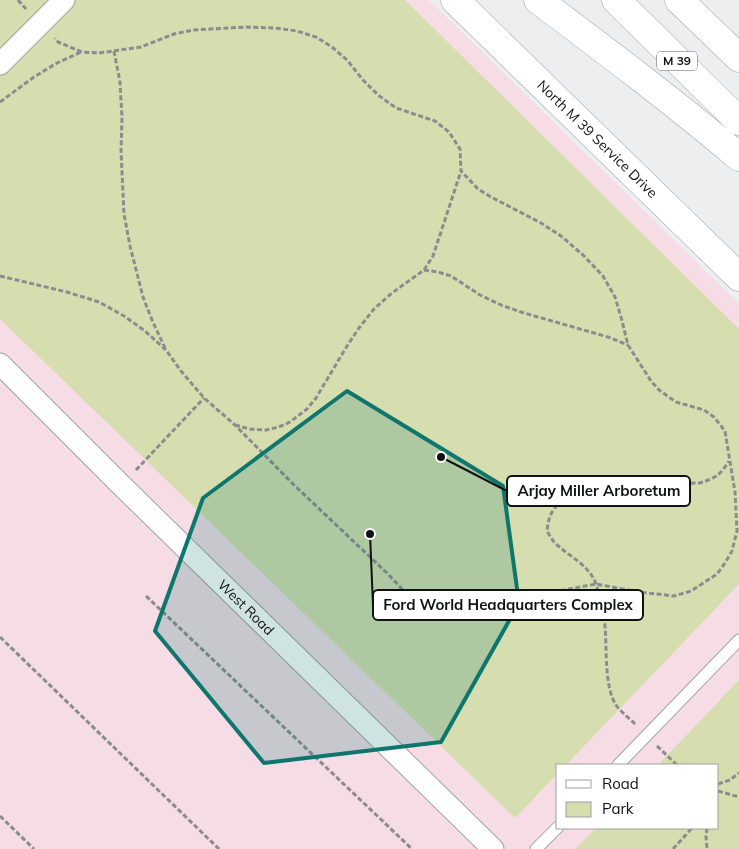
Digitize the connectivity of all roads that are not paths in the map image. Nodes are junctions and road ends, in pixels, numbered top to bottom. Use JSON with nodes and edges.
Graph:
{"nodes":[{"id":1,"x":64,"y":0,"type":"edge"},
{"id":2,"x":455,"y":0,"type":"edge"},
{"id":3,"x":538,"y":0,"type":"edge"},
{"id":4,"x":616,"y":0,"type":"edge"},
{"id":5,"x":684,"y":4,"type":"edge"},
{"id":6,"x":739,"y":58,"type":"edge"},
{"id":7,"x":0,"y":64,"type":"edge"},
{"id":8,"x":739,"y":121,"type":"edge"},
{"id":9,"x":739,"y":157,"type":"edge"},
{"id":10,"x":739,"y":277,"type":"edge"},
{"id":11,"x":0,"y":364,"type":"edge"},
{"id":12,"x":739,"y":640,"type":"edge"},
{"id":13,"x":619,"y":764,"type":"edge"},
{"id":14,"x":556,"y":829,"type":"edge"},
{"id":15,"x":493,"y":849,"type":"edge"},
{"id":16,"x":536,"y":849,"type":"edge"}],
"edges":[{"from":1,"to":7,"type":"street"},
{"from":2,"to":10,"type":"main road","name":"North M 39 Service Drive"},
{"from":3,"to":9,"type":"main road"},
{"from":4,"to":8,"type":"main road","number":"M 39"},
{"from":5,"to":6,"type":"main road"},
{"from":11,"to":15,"type":"street","name":"West Road"},
{"from":12,"to":13,"type":"lane"},
{"from":14,"to":16,"type":"lane"}]}
